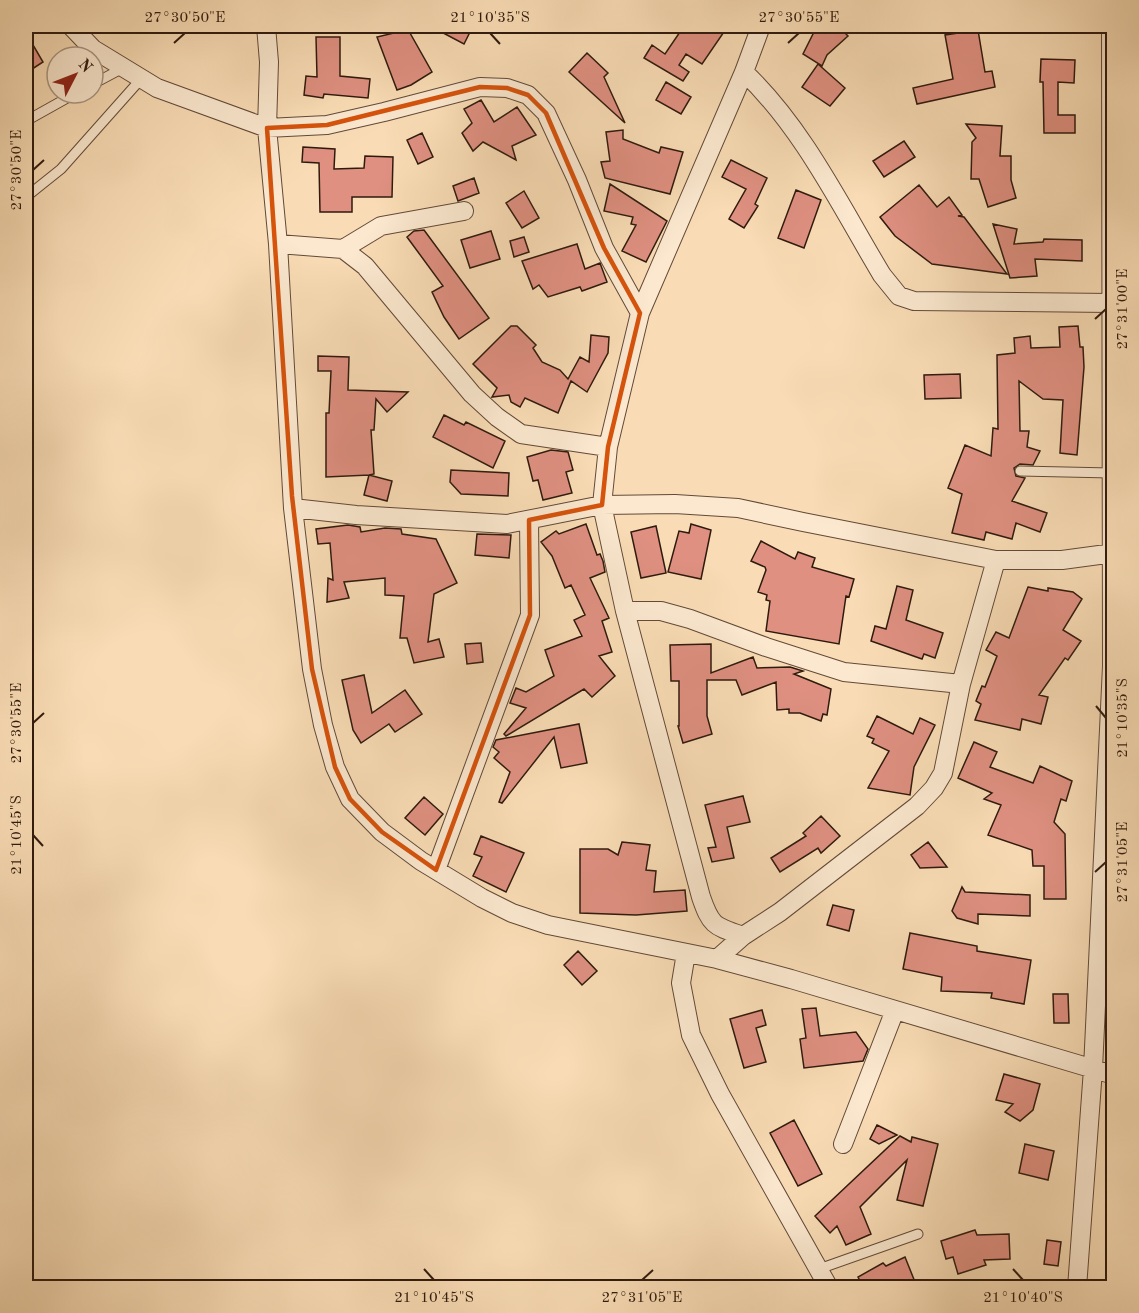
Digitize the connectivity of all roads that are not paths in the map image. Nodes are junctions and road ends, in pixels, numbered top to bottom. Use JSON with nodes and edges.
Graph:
{"nodes":[{"id":1,"x":71,"y":26,"type":"edge"},
{"id":2,"x":266,"y":26,"type":"edge"},
{"id":3,"x":761,"y":26,"type":"edge"},
{"id":4,"x":1111,"y":26,"type":"edge"},
{"id":5,"x":123,"y":68,"type":"junction"},
{"id":6,"x":744,"y":72,"type":"junction"},
{"id":7,"x":105,"y":78,"type":"edge"},
{"id":8,"x":141,"y":79,"type":"junction"},
{"id":9,"x":55,"y":105,"type":"edge"},
{"id":10,"x":26,"y":121,"type":"edge"},
{"id":11,"x":267,"y":128,"type":"junction"},
{"id":12,"x":1112,"y":154,"type":"edge"},
{"id":13,"x":26,"y":197,"type":"edge"},
{"id":14,"x":464,"y":211,"type":"dead end"},
{"id":15,"x":278,"y":243,"type":"junction"},
{"id":16,"x":343,"y":249,"type":"junction"},
{"id":17,"x":1112,"y":303,"type":"edge"},
{"id":18,"x":640,"y":313,"type":"junction"},
{"id":19,"x":1113,"y":433,"type":"edge"},
{"id":20,"x":608,"y":447,"type":"junction"},
{"id":21,"x":1020,"y":471,"type":"dead end"},
{"id":22,"x":1111,"y":473,"type":"junction"},
{"id":23,"x":602,"y":505,"type":"junction"},
{"id":24,"x":293,"y":508,"type":"junction"},
{"id":25,"x":529,"y":520,"type":"junction"},
{"id":26,"x":1112,"y":553,"type":"edge"},
{"id":27,"x":996,"y":560,"type":"junction"},
{"id":28,"x":625,"y":611,"type":"junction"},
{"id":29,"x":1113,"y":666,"type":"edge"},
{"id":30,"x":961,"y":684,"type":"junction"},
{"id":31,"x":436,"y":870,"type":"junction"},
{"id":32,"x":743,"y":936,"type":"junction"},
{"id":33,"x":686,"y":952,"type":"junction"},
{"id":34,"x":717,"y":959,"type":"junction"},
{"id":35,"x":895,"y":1010,"type":"junction"},
{"id":36,"x":1093,"y":1069,"type":"junction"},
{"id":37,"x":1113,"y":1075,"type":"edge"},
{"id":38,"x":843,"y":1144,"type":"dead end"},
{"id":39,"x":918,"y":1234,"type":"dead end"},
{"id":40,"x":819,"y":1269,"type":"junction"},
{"id":41,"x":829,"y":1287,"type":"edge"},
{"id":42,"x":1077,"y":1287,"type":"edge"}],
"edges":[{"from":1,"to":5,"type":"street"},
{"from":2,"to":11,"type":"street"},
{"from":3,"to":6,"type":"street"},
{"from":4,"to":12,"type":"street"},
{"from":5,"to":7,"type":"lane"},
{"from":5,"to":8,"type":"street"},
{"from":6,"to":17,"type":"street"},
{"from":6,"to":18,"type":"street"},
{"from":8,"to":11,"type":"street"},
{"from":8,"to":13,"type":"lane"},
{"from":9,"to":10,"type":"lane"},
{"from":11,"to":15,"type":"street"},
{"from":11,"to":18,"type":"street"},
{"from":12,"to":17,"type":"street"},
{"from":14,"to":16,"type":"street"},
{"from":15,"to":16,"type":"street"},
{"from":15,"to":24,"type":"street"},
{"from":16,"to":20,"type":"street"},
{"from":17,"to":19,"type":"street"},
{"from":18,"to":20,"type":"street"},
{"from":19,"to":22,"type":"street"},
{"from":20,"to":23,"type":"street"},
{"from":21,"to":22,"type":"lane"},
{"from":22,"to":26,"type":"street"},
{"from":23,"to":25,"type":"street"},
{"from":23,"to":27,"type":"street"},
{"from":23,"to":28,"type":"street"},
{"from":24,"to":25,"type":"street"},
{"from":24,"to":31,"type":"street"},
{"from":25,"to":31,"type":"street"},
{"from":26,"to":27,"type":"street"},
{"from":26,"to":29,"type":"street"},
{"from":27,"to":30,"type":"street"},
{"from":28,"to":30,"type":"street"},
{"from":28,"to":32,"type":"street"},
{"from":29,"to":36,"type":"street"},
{"from":30,"to":32,"type":"street"},
{"from":31,"to":33,"type":"street"},
{"from":32,"to":34,"type":"street"},
{"from":33,"to":34,"type":"street"},
{"from":33,"to":40,"type":"street"},
{"from":34,"to":35,"type":"street"},
{"from":35,"to":36,"type":"street"},
{"from":35,"to":38,"type":"street"},
{"from":36,"to":37,"type":"street"},
{"from":36,"to":42,"type":"street"},
{"from":39,"to":40,"type":"lane"},
{"from":40,"to":41,"type":"street"}]}
